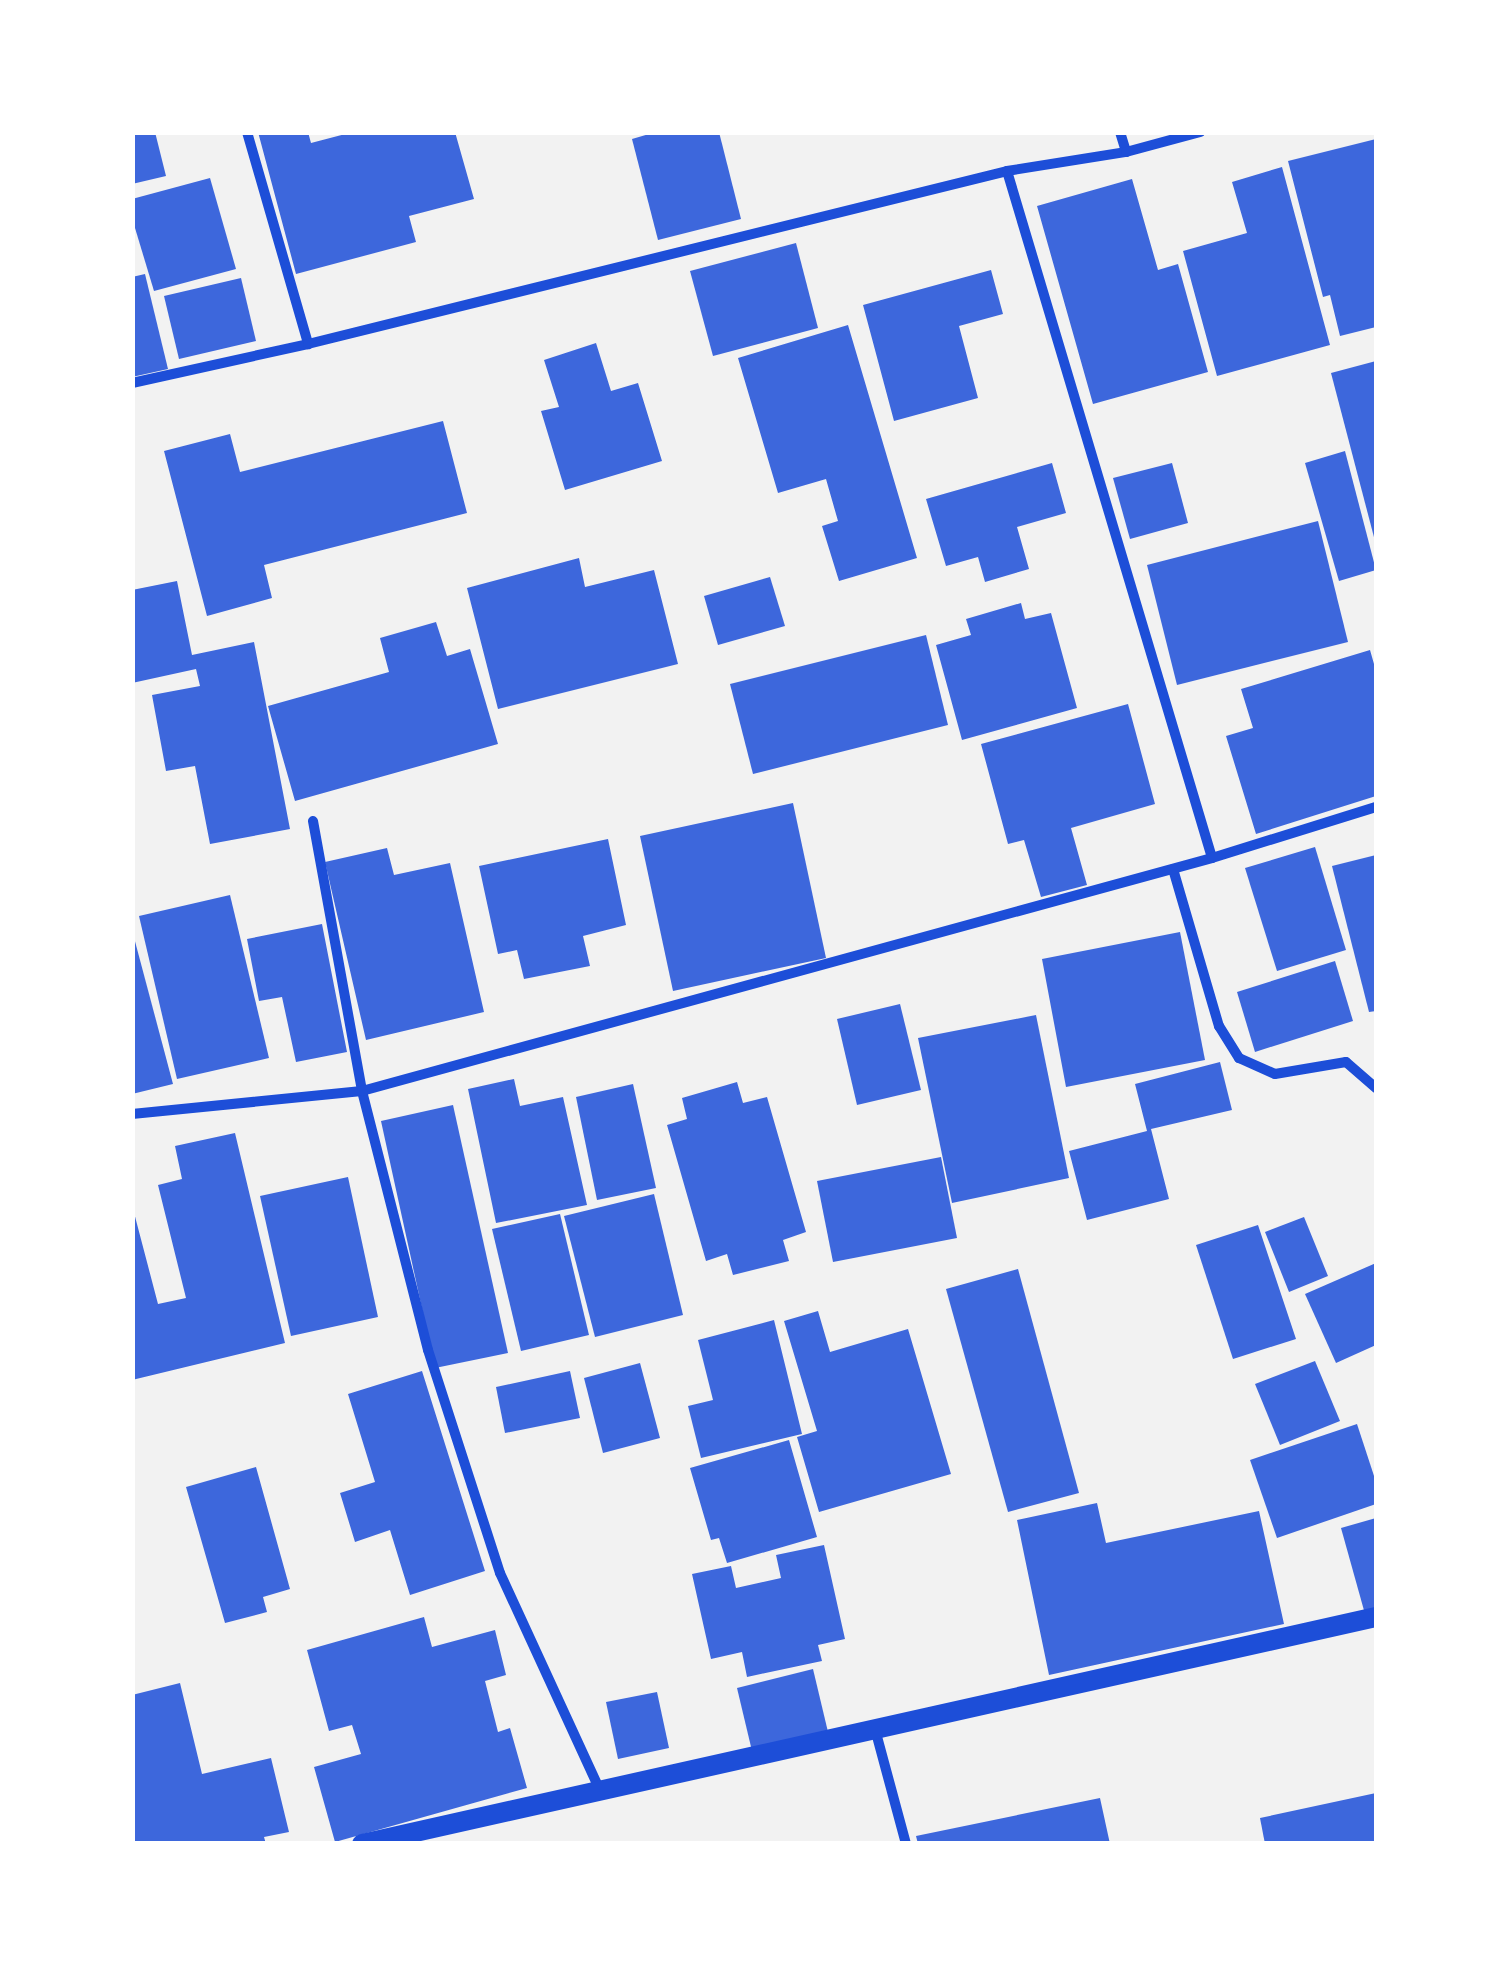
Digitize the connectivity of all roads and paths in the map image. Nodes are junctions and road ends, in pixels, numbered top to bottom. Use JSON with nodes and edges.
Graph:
{"nodes":[{"id":1,"x":247,"y":132,"type":"edge"},
{"id":2,"x":1120,"y":132,"type":"edge"},
{"id":3,"x":1200,"y":132,"type":"edge"},
{"id":4,"x":1126,"y":152,"type":"junction"},
{"id":5,"x":1007,"y":171,"type":"junction"},
{"id":6,"x":308,"y":344,"type":"junction"},
{"id":7,"x":132,"y":382,"type":"edge"},
{"id":8,"x":1376,"y":807,"type":"edge"},
{"id":9,"x":313,"y":821,"type":"dead end"},
{"id":10,"x":1212,"y":858,"type":"junction"},
{"id":11,"x":1174,"y":868,"type":"junction"},
{"id":12,"x":1376,"y":1088,"type":"edge"},
{"id":13,"x":362,"y":1091,"type":"junction"},
{"id":14,"x":132,"y":1114,"type":"edge"},
{"id":15,"x":1376,"y":1618,"type":"edge"},
{"id":16,"x":874,"y":1730,"type":"junction"},
{"id":17,"x":600,"y":1791,"type":"junction"},
{"id":18,"x":362,"y":1844,"type":"edge"},
{"id":19,"x":906,"y":1844,"type":"edge"}],
"edges":[{"from":1,"to":6,"type":"street"},
{"from":2,"to":4,"type":"street"},
{"from":3,"to":4,"type":"street"},
{"from":4,"to":5,"type":"street"},
{"from":5,"to":6,"type":"street"},
{"from":5,"to":10,"type":"street"},
{"from":6,"to":7,"type":"street"},
{"from":8,"to":10,"type":"street"},
{"from":9,"to":13,"type":"street"},
{"from":10,"to":11,"type":"street"},
{"from":11,"to":12,"type":"street"},
{"from":11,"to":13,"type":"street"},
{"from":13,"to":14,"type":"street"},
{"from":13,"to":17,"type":"street"},
{"from":15,"to":16,"type":"main road"},
{"from":16,"to":17,"type":"main road"},
{"from":16,"to":19,"type":"street"},
{"from":17,"to":18,"type":"main road"}]}
